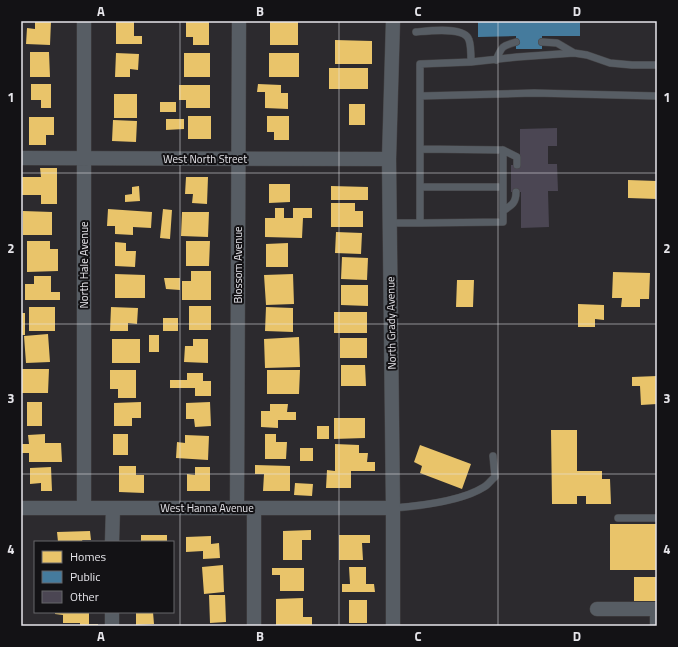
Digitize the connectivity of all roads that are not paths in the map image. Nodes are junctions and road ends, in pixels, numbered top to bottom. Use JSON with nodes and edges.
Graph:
{"nodes":[{"id":1,"x":84,"y":21,"type":"edge"},
{"id":2,"x":239,"y":21,"type":"edge"},
{"id":3,"x":393,"y":21,"type":"edge"},
{"id":4,"x":416,"y":32,"type":"dead end"},
{"id":5,"x":516,"y":42,"type":"dead end"},
{"id":6,"x":542,"y":42,"type":"dead end"},
{"id":7,"x":574,"y":53,"type":"junction"},
{"id":8,"x":496,"y":60,"type":"junction"},
{"id":9,"x":471,"y":62,"type":"junction"},
{"id":10,"x":657,"y":65,"type":"edge"},
{"id":11,"x":420,"y":96,"type":"junction"},
{"id":12,"x":657,"y":96,"type":"edge"},
{"id":13,"x":420,"y":149,"type":"junction"},
{"id":14,"x":503,"y":150,"type":"junction"},
{"id":15,"x":21,"y":158,"type":"edge"},
{"id":16,"x":84,"y":158,"type":"junction"},
{"id":17,"x":239,"y":159,"type":"junction"},
{"id":18,"x":389,"y":159,"type":"junction"},
{"id":19,"x":517,"y":165,"type":"dead end"},
{"id":20,"x":420,"y":187,"type":"junction"},
{"id":21,"x":503,"y":187,"type":"junction"},
{"id":22,"x":516,"y":192,"type":"dead end"},
{"id":23,"x":503,"y":211,"type":"junction"},
{"id":24,"x":390,"y":223,"type":"junction"},
{"id":25,"x":420,"y":223,"type":"junction"},
{"id":26,"x":493,"y":456,"type":"dead end"},
{"id":27,"x":21,"y":508,"type":"edge"},
{"id":28,"x":84,"y":508,"type":"junction"},
{"id":29,"x":112,"y":508,"type":"junction"},
{"id":30,"x":237,"y":508,"type":"junction"},
{"id":31,"x":254,"y":508,"type":"junction"},
{"id":32,"x":393,"y":508,"type":"junction"},
{"id":33,"x":618,"y":518,"type":"dead end"},
{"id":34,"x":657,"y":518,"type":"edge"},
{"id":35,"x":112,"y":541,"type":"edge"},
{"id":36,"x":597,"y":609,"type":"dead end"},
{"id":37,"x":657,"y":609,"type":"edge"},
{"id":38,"x":112,"y":613,"type":"edge"},
{"id":39,"x":657,"y":616,"type":"edge"},
{"id":40,"x":112,"y":626,"type":"edge"},
{"id":41,"x":254,"y":626,"type":"edge"},
{"id":42,"x":392,"y":626,"type":"edge"},
{"id":43,"x":657,"y":626,"type":"edge"}],
"edges":[{"from":1,"to":16,"type":"street","name":"North Hale Avenue"},
{"from":2,"to":17,"type":"street","name":"Blossom Avenue"},
{"from":3,"to":18,"type":"street","name":"North Grady Avenue"},
{"from":4,"to":9,"type":"lane"},
{"from":5,"to":8,"type":"lane"},
{"from":6,"to":7,"type":"lane"},
{"from":7,"to":8,"type":"lane"},
{"from":7,"to":10,"type":"lane"},
{"from":8,"to":9,"type":"lane"},
{"from":9,"to":11,"type":"lane"},
{"from":11,"to":12,"type":"lane"},
{"from":11,"to":13,"type":"lane"},
{"from":13,"to":14,"type":"lane"},
{"from":13,"to":20,"type":"lane"},
{"from":14,"to":19,"type":"lane"},
{"from":14,"to":21,"type":"lane"},
{"from":15,"to":16,"type":"street","name":"West North Street"},
{"from":16,"to":17,"type":"street","name":"West North Street"},
{"from":16,"to":28,"type":"street","name":"North Hale Avenue"},
{"from":17,"to":18,"type":"street","name":"West North Street"},
{"from":17,"to":30,"type":"street","name":"Blossom Avenue"},
{"from":18,"to":24,"type":"street","name":"North Grady Avenue"},
{"from":20,"to":21,"type":"lane"},
{"from":20,"to":25,"type":"lane"},
{"from":21,"to":23,"type":"lane"},
{"from":22,"to":23,"type":"lane"},
{"from":23,"to":25,"type":"lane"},
{"from":24,"to":25,"type":"lane"},
{"from":24,"to":32,"type":"street","name":"North Grady Avenue"},
{"from":26,"to":32,"type":"lane"},
{"from":27,"to":28,"type":"street","name":"West Hanna Avenue"},
{"from":28,"to":29,"type":"street","name":"West Hanna Avenue"},
{"from":29,"to":30,"type":"street","name":"West Hanna Avenue"},
{"from":29,"to":35,"type":"street"},
{"from":30,"to":31,"type":"street","name":"West Hanna Avenue"},
{"from":31,"to":32,"type":"street","name":"West Hanna Avenue"},
{"from":31,"to":41,"type":"street"},
{"from":32,"to":42,"type":"street","name":"North Grady Avenue"},
{"from":33,"to":34,"type":"lane"},
{"from":36,"to":37,"type":"street"},
{"from":38,"to":40,"type":"street"},
{"from":39,"to":43,"type":"street"}]}
